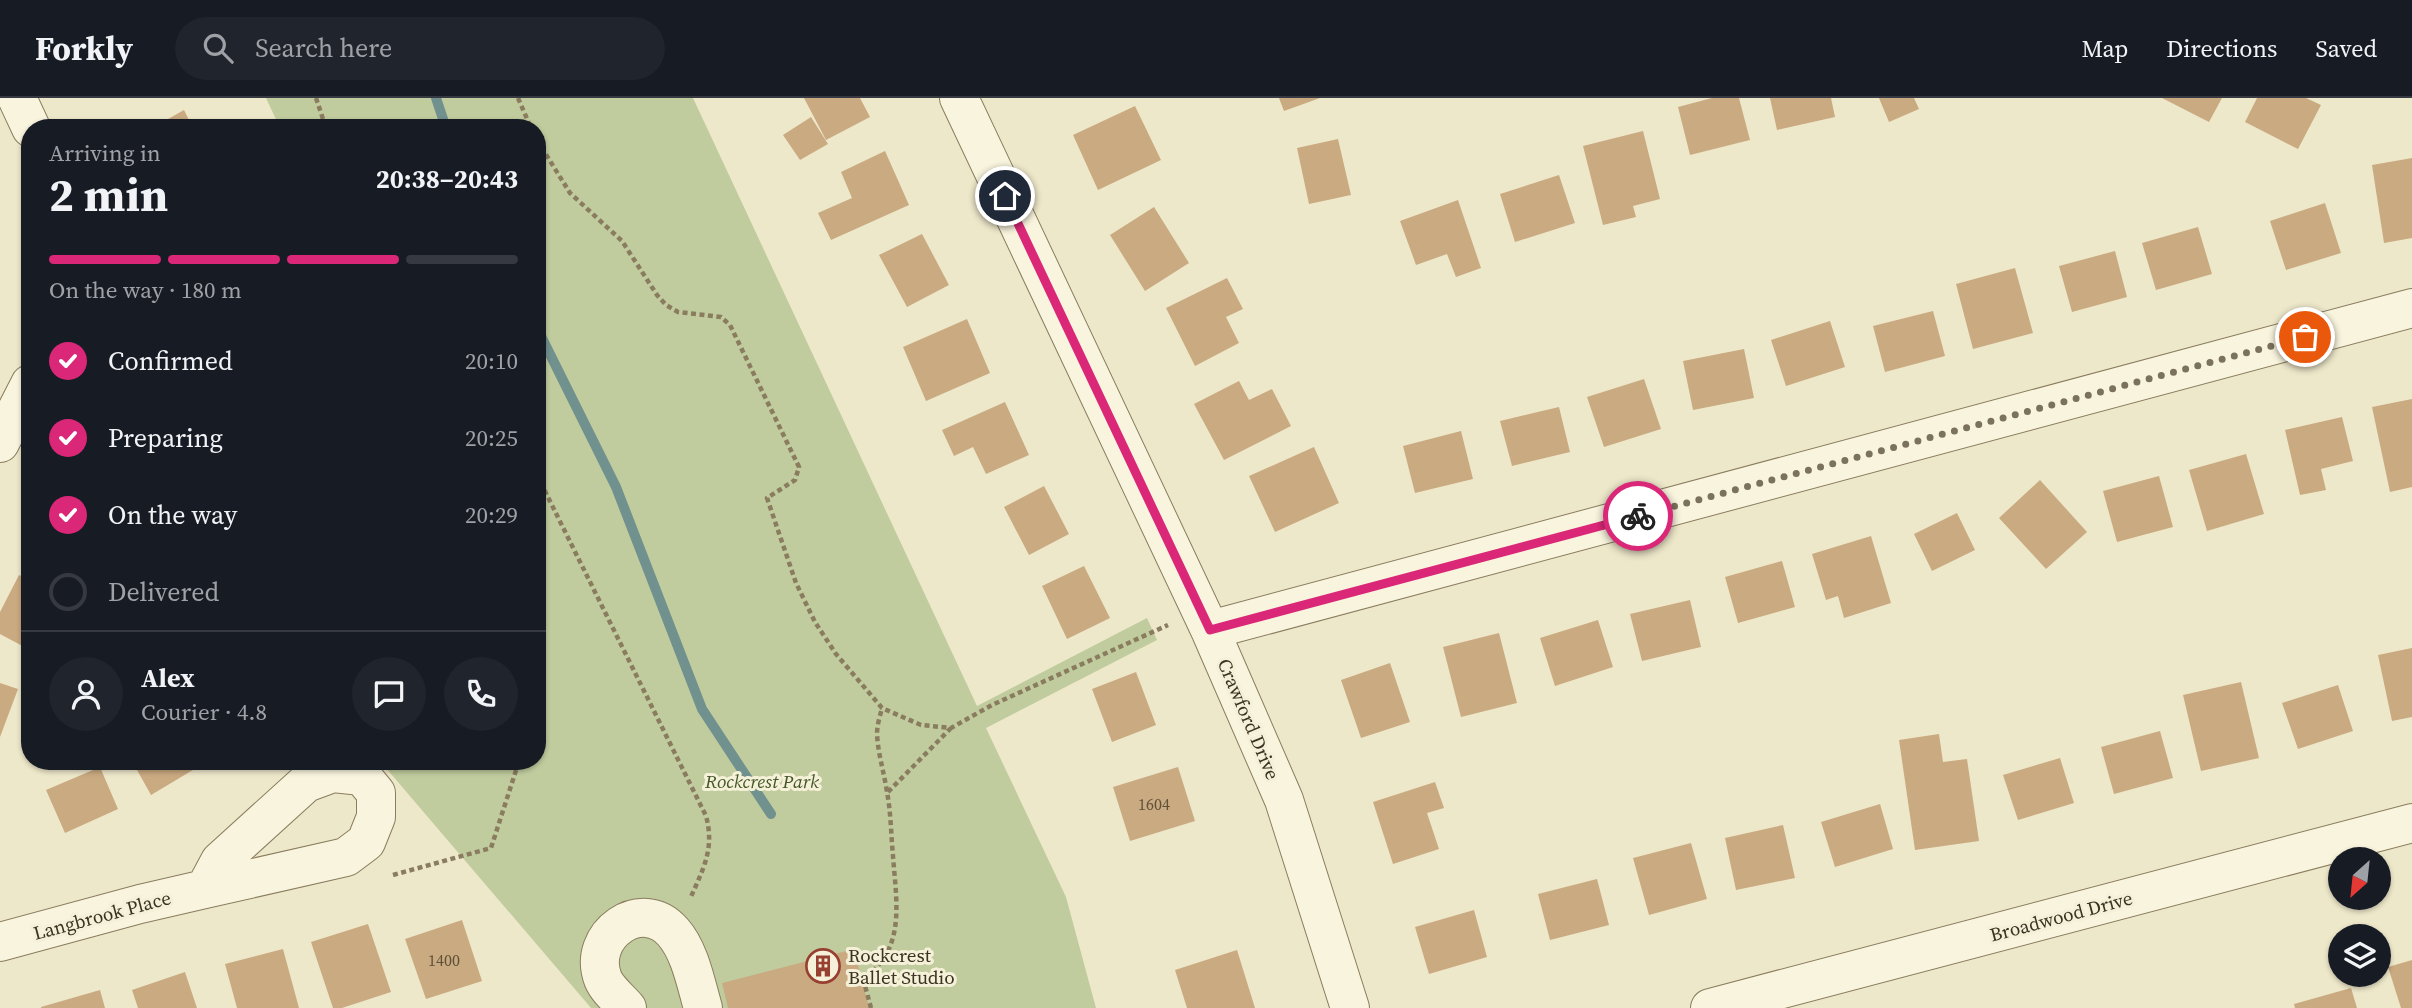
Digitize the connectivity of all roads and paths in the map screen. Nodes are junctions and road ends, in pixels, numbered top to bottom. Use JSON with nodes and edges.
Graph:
{"nodes":[{"id":1,"x":17,"y":98,"type":"edge"},
{"id":2,"x":316,"y":98,"type":"edge"},
{"id":3,"x":518,"y":98,"type":"edge"},
{"id":4,"x":959,"y":98,"type":"edge"},
{"id":5,"x":28,"y":119,"type":"edge"},
{"id":6,"x":323,"y":119,"type":"edge"},
{"id":7,"x":527,"y":119,"type":"edge"},
{"id":8,"x":546,"y":154,"type":"edge"},
{"id":9,"x":2412,"y":308,"type":"edge"},
{"id":10,"x":21,"y":402,"type":"edge"},
{"id":11,"x":0,"y":443,"type":"edge"},
{"id":12,"x":546,"y":493,"type":"edge"},
{"id":13,"x":1206,"y":621,"type":"junction"},
{"id":14,"x":882,"y":708,"type":"junction"},
{"id":15,"x":951,"y":728,"type":"junction"},
{"id":16,"x":516,"y":770,"type":"edge"},
{"id":17,"x":887,"y":792,"type":"junction"},
{"id":18,"x":2412,"y":823,"type":"edge"},
{"id":19,"x":393,"y":875,"type":"dead end"},
{"id":20,"x":205,"y":889,"type":"dead end"},
{"id":21,"x":675,"y":934,"type":"junction"},
{"id":22,"x":0,"y":942,"type":"edge"},
{"id":23,"x":1833,"y":993,"type":"edge"},
{"id":24,"x":627,"y":1008,"type":"edge"},
{"id":25,"x":703,"y":1008,"type":"edge"},
{"id":26,"x":871,"y":1008,"type":"edge"},
{"id":27,"x":1350,"y":1008,"type":"edge"},
{"id":28,"x":1710,"y":1008,"type":"edge"}],
"edges":[{"from":1,"to":5,"type":"street"},
{"from":2,"to":6,"type":"path"},
{"from":3,"to":7,"type":"path"},
{"from":4,"to":13,"type":"street","name":"Crawford Drive"},
{"from":8,"to":14,"type":"path"},
{"from":9,"to":13,"type":"street"},
{"from":10,"to":11,"type":"street"},
{"from":12,"to":21,"type":"path"},
{"from":13,"to":15,"type":"path"},
{"from":13,"to":27,"type":"street","name":"Crawford Drive"},
{"from":14,"to":15,"type":"path"},
{"from":14,"to":17,"type":"path"},
{"from":15,"to":17,"type":"path"},
{"from":16,"to":19,"type":"path"},
{"from":17,"to":26,"type":"path"},
{"from":18,"to":23,"type":"street","name":"Broadwood Drive"},
{"from":20,"to":22,"type":"street","name":"Langbrook Place"},
{"from":21,"to":24,"type":"street"},
{"from":21,"to":25,"type":"street"},
{"from":23,"to":28,"type":"street","name":"Broadwood Drive"}]}
